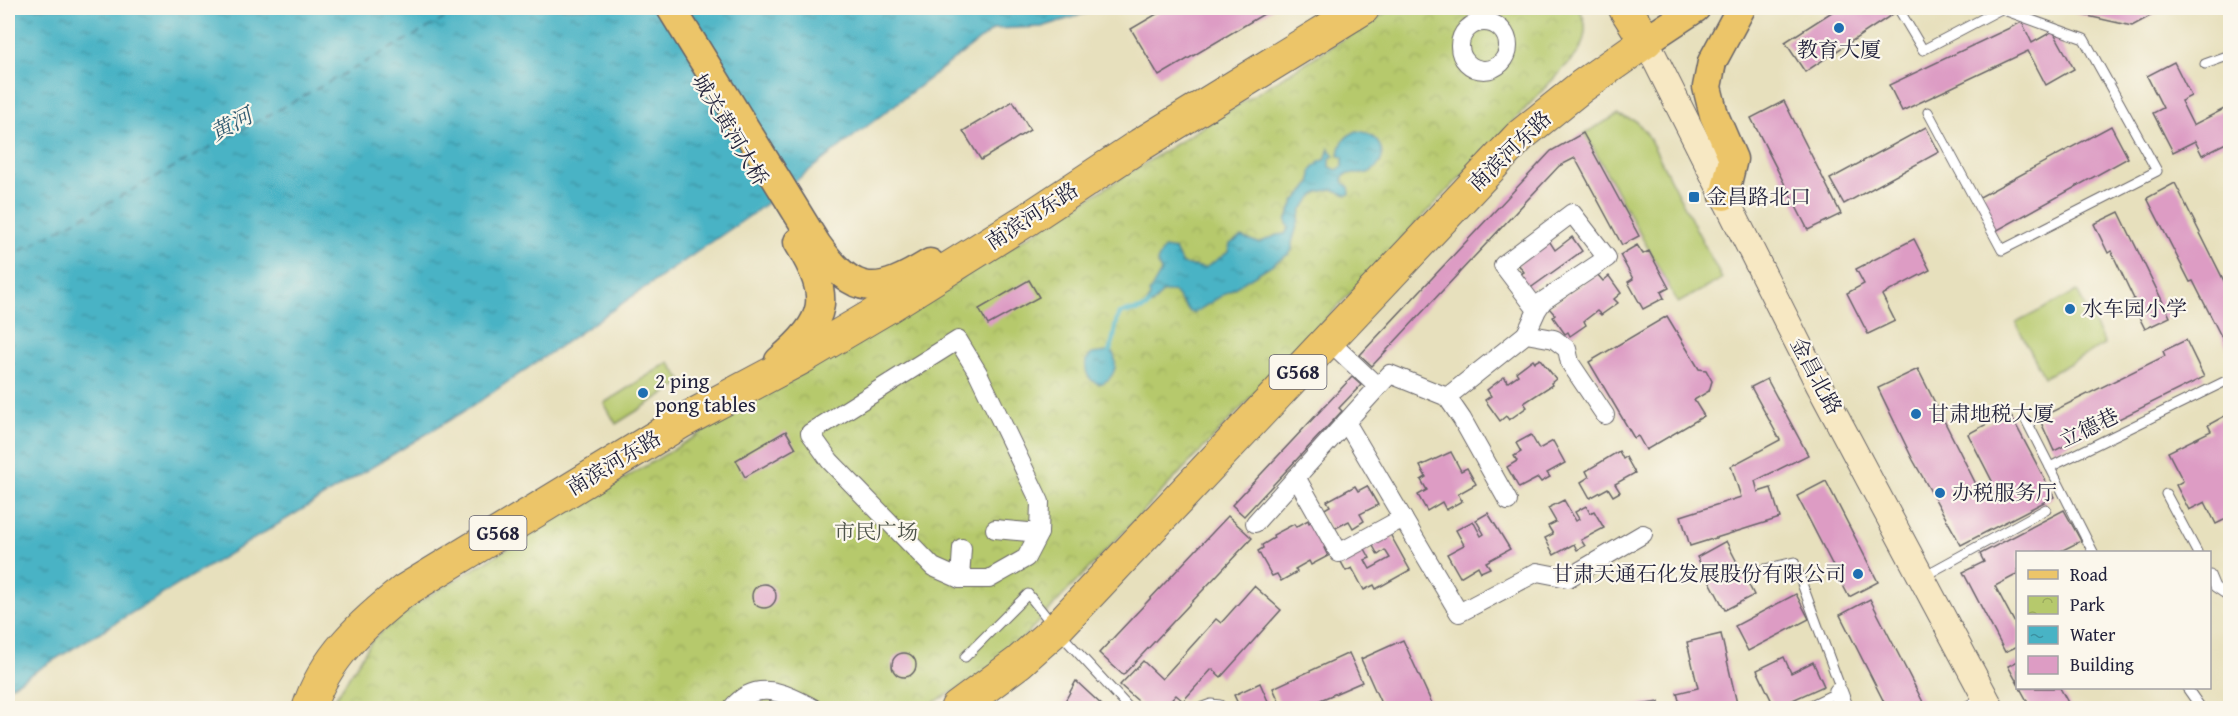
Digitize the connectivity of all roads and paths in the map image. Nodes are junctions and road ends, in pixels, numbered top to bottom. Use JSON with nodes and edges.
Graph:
{"nodes":[{"id":1,"x":655,"y":8,"type":"edge"},
{"id":2,"x":671,"y":8,"type":"edge"},
{"id":3,"x":1363,"y":8,"type":"edge"},
{"id":4,"x":1625,"y":8,"type":"edge"},
{"id":5,"x":1696,"y":8,"type":"edge"},
{"id":6,"x":1741,"y":8,"type":"edge"},
{"id":7,"x":1898,"y":8,"type":"edge"},
{"id":8,"x":1646,"y":41,"type":"junction"},
{"id":9,"x":2230,"y":55,"type":"edge"},
{"id":10,"x":2205,"y":64,"type":"dead end"},
{"id":11,"x":1928,"y":112,"type":"dead end"},
{"id":12,"x":1140,"y":145,"type":"junction"},
{"id":13,"x":1724,"y":196,"type":"junction"},
{"id":14,"x":811,"y":249,"type":"junction"},
{"id":15,"x":1536,"y":310,"type":"junction"},
{"id":16,"x":1526,"y":334,"type":"junction"},
{"id":17,"x":1328,"y":340,"type":"junction"},
{"id":18,"x":2230,"y":379,"type":"edge"},
{"id":19,"x":1378,"y":387,"type":"junction"},
{"id":20,"x":1447,"y":397,"type":"junction"},
{"id":21,"x":724,"y":399,"type":"junction"},
{"id":22,"x":1605,"y":415,"type":"dead end"},
{"id":23,"x":2026,"y":420,"type":"dead end"},
{"id":24,"x":1346,"y":422,"type":"junction"},
{"id":25,"x":2050,"y":467,"type":"junction"},
{"id":26,"x":1296,"y":477,"type":"junction"},
{"id":27,"x":2166,"y":494,"type":"dead end"},
{"id":28,"x":1508,"y":501,"type":"dead end"},
{"id":29,"x":2046,"y":509,"type":"dead end"},
{"id":30,"x":1403,"y":518,"type":"junction"},
{"id":31,"x":1255,"y":524,"type":"dead end"},
{"id":32,"x":995,"y":529,"type":"dead end"},
{"id":33,"x":1039,"y":534,"type":"junction"},
{"id":34,"x":1643,"y":534,"type":"dead end"},
{"id":35,"x":962,"y":548,"type":"dead end"},
{"id":36,"x":2092,"y":551,"type":"edge"},
{"id":37,"x":2196,"y":551,"type":"edge"},
{"id":38,"x":1749,"y":573,"type":"dead end"},
{"id":39,"x":1922,"y":577,"type":"junction"},
{"id":40,"x":2211,"y":578,"type":"edge"},
{"id":41,"x":960,"y":579,"type":"junction"},
{"id":42,"x":2230,"y":597,"type":"edge"},
{"id":43,"x":1056,"y":629,"type":"junction"},
{"id":44,"x":965,"y":657,"type":"dead end"},
{"id":45,"x":2188,"y":689,"type":"edge"},
{"id":46,"x":1841,"y":700,"type":"edge"},
{"id":47,"x":1980,"y":705,"type":"edge"},
{"id":48,"x":309,"y":708,"type":"edge"},
{"id":49,"x":732,"y":708,"type":"edge"},
{"id":50,"x":813,"y":708,"type":"edge"},
{"id":51,"x":957,"y":708,"type":"edge"},
{"id":52,"x":1129,"y":708,"type":"edge"},
{"id":53,"x":1200,"y":708,"type":"edge"},
{"id":54,"x":1222,"y":708,"type":"edge"},
{"id":55,"x":1804,"y":708,"type":"edge"},
{"id":56,"x":2201,"y":708,"type":"edge"}],
"edges":[{"from":1,"to":14,"type":"main road","name":"城关黄河大桥"},
{"from":2,"to":14,"type":"main road","name":"城关黄河大桥"},
{"from":3,"to":12,"type":"highway","name":"南滨河东路","number":"G568"},
{"from":4,"to":8,"type":"highway"},
{"from":5,"to":8,"type":"main road","name":"南滨河东路"},
{"from":6,"to":13,"type":"main road"},
{"from":7,"to":11,"type":"lane"},
{"from":8,"to":13,"type":"main road","name":"金昌北路"},
{"from":8,"to":17,"type":"highway","name":"南滨河东路","number":"G568"},
{"from":9,"to":10,"type":"lane"},
{"from":12,"to":14,"type":"main road","name":"南滨河东路"},
{"from":12,"to":21,"type":"highway","name":"南滨河东路","number":"G568"},
{"from":13,"to":39,"type":"main road","name":"金昌北路"},
{"from":14,"to":21,"type":"main road"},
{"from":15,"to":15,"type":"street"},
{"from":15,"to":16,"type":"street"},
{"from":16,"to":20,"type":"street"},
{"from":16,"to":22,"type":"street"},
{"from":17,"to":19,"type":"street"},
{"from":17,"to":43,"type":"highway","name":"南滨河东路","number":"G568"},
{"from":18,"to":25,"type":"lane","name":"立德巷"},
{"from":19,"to":20,"type":"street"},
{"from":19,"to":24,"type":"street"},
{"from":20,"to":28,"type":"street"},
{"from":21,"to":48,"type":"highway","name":"南滨河东路","number":"G568"},
{"from":23,"to":25,"type":"lane"},
{"from":24,"to":26,"type":"street"},
{"from":24,"to":30,"type":"street"},
{"from":25,"to":36,"type":"lane","name":"立德巷"},
{"from":26,"to":30,"type":"street"},
{"from":26,"to":31,"type":"street"},
{"from":27,"to":37,"type":"lane"},
{"from":29,"to":39,"type":"lane"},
{"from":30,"to":34,"type":"street"},
{"from":32,"to":33,"type":"street"},
{"from":33,"to":41,"type":"street"},
{"from":33,"to":41,"type":"street"},
{"from":35,"to":41,"type":"street"},
{"from":38,"to":46,"type":"lane"},
{"from":39,"to":47,"type":"main road","name":"金昌北路"},
{"from":40,"to":42,"type":"lane"},
{"from":43,"to":44,"type":"lane"},
{"from":43,"to":51,"type":"highway","name":"南滨河东路","number":"G568"},
{"from":43,"to":52,"type":"lane"},
{"from":45,"to":56,"type":"lane"},
{"from":46,"to":55,"type":"lane"},
{"from":49,"to":50,"type":"street"},
{"from":53,"to":54,"type":"lane"}]}
